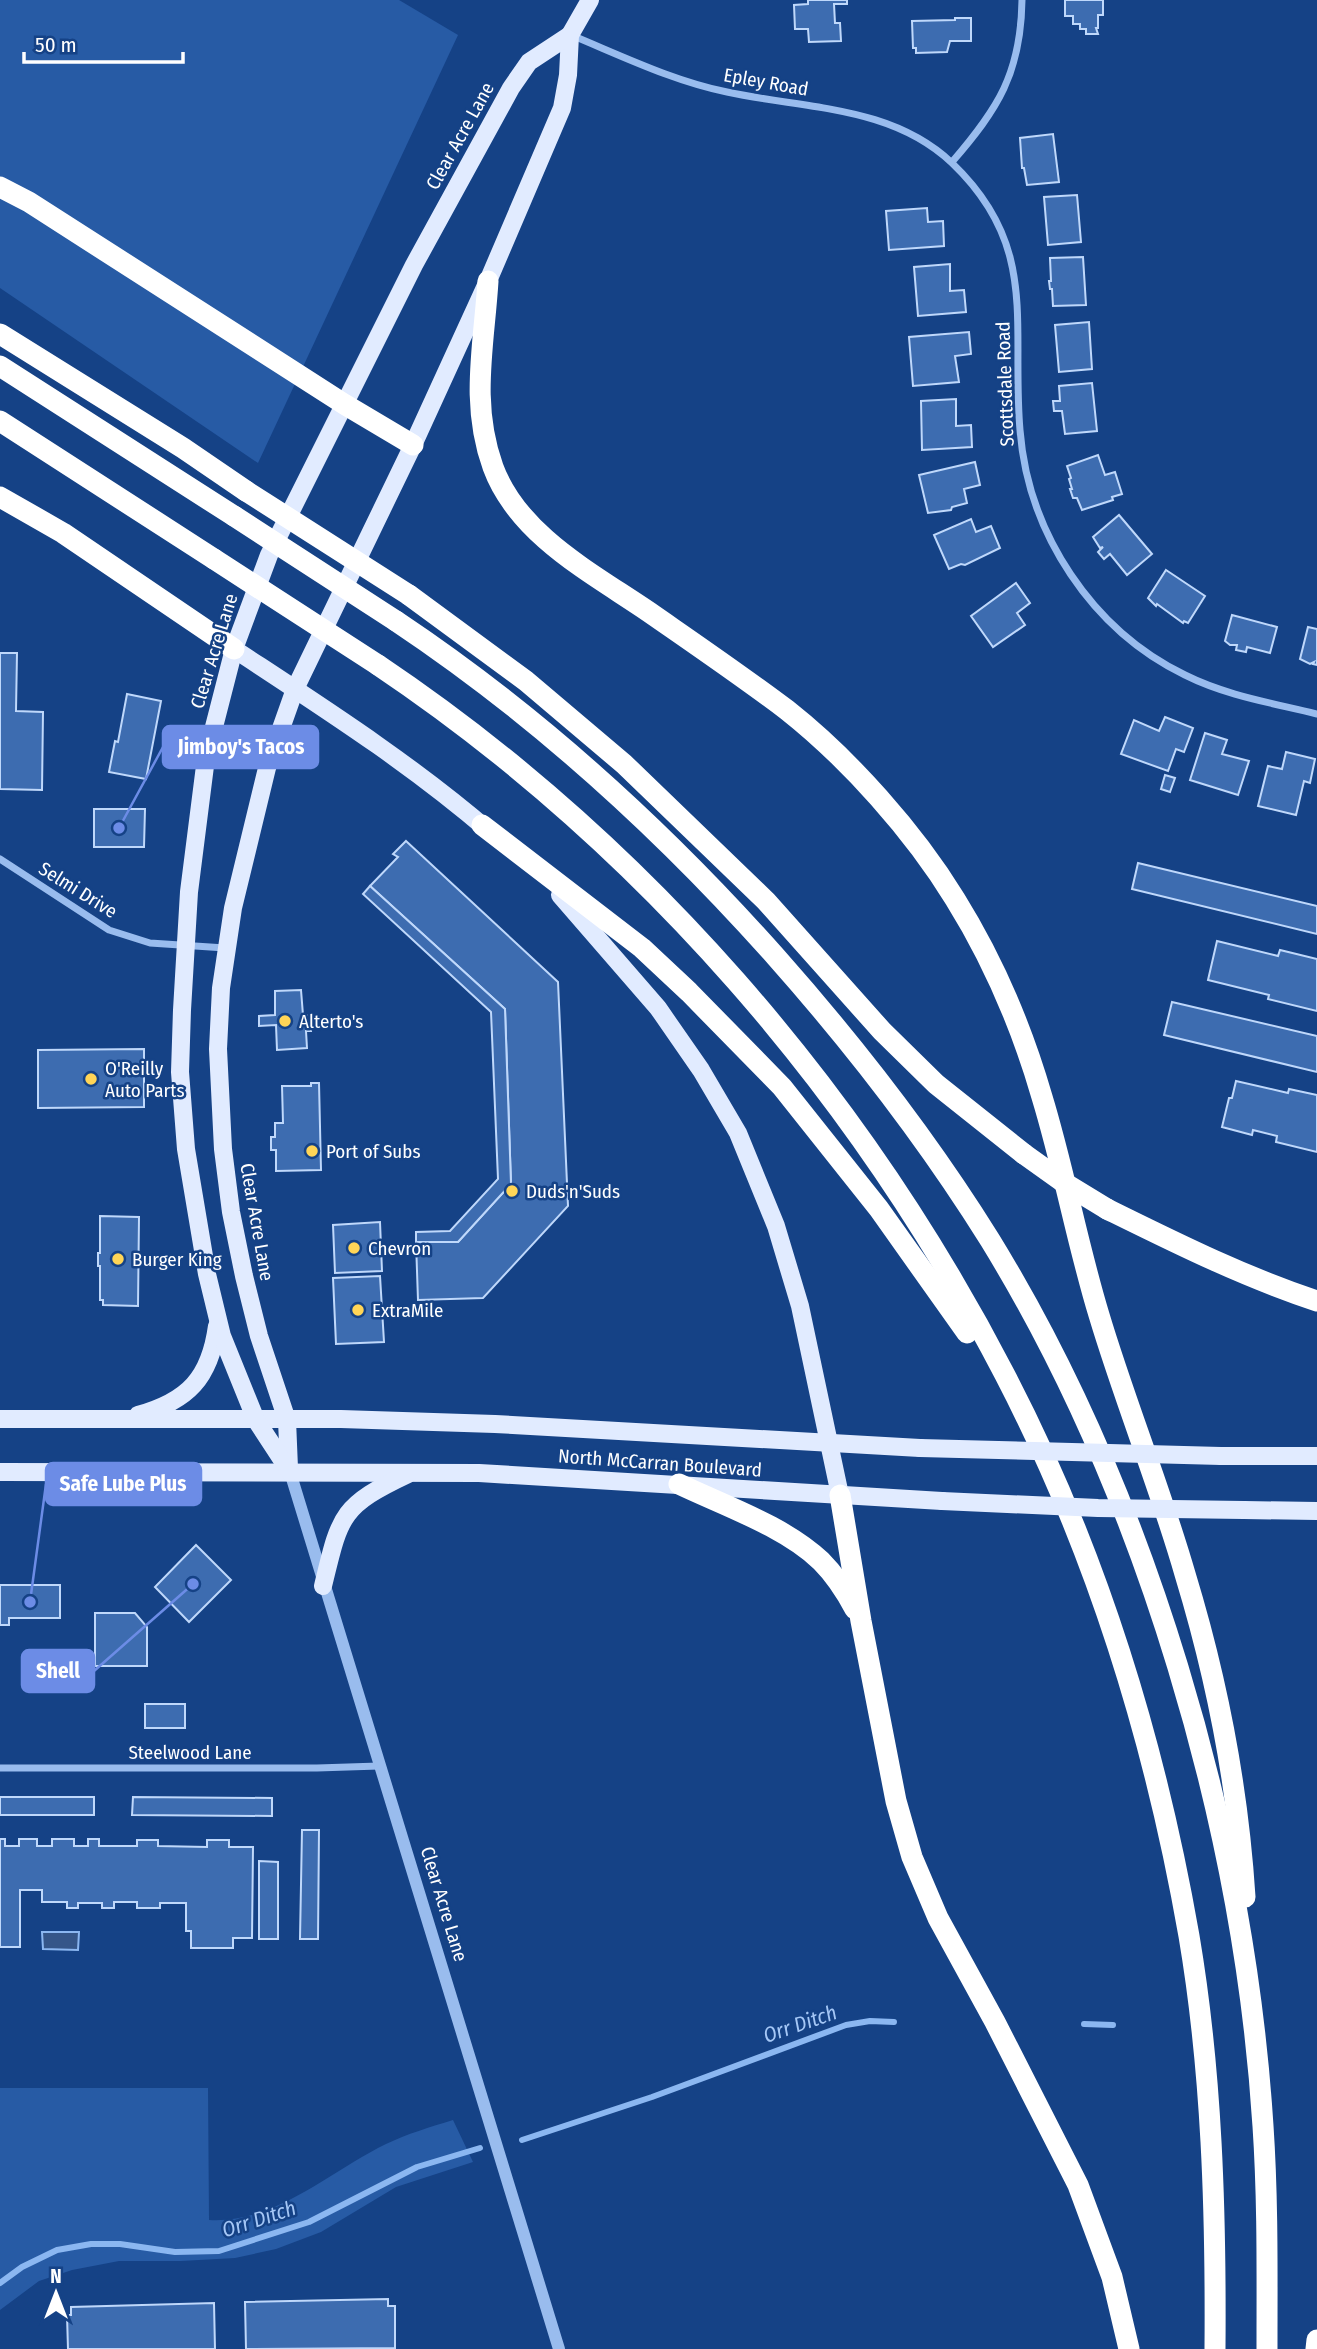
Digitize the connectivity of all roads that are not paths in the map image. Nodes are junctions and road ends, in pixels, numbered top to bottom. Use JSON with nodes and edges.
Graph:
{"nodes":[{"id":1,"x":590,"y":0,"type":"edge"},
{"id":2,"x":1021,"y":0,"type":"edge"},
{"id":3,"x":570,"y":35,"type":"junction"},
{"id":4,"x":952,"y":162,"type":"junction"},
{"id":5,"x":0,"y":187,"type":"edge"},
{"id":6,"x":488,"y":281,"type":"junction"},
{"id":7,"x":0,"y":334,"type":"edge"},
{"id":8,"x":0,"y":366,"type":"edge"},
{"id":9,"x":344,"y":404,"type":"junction"},
{"id":10,"x":0,"y":422,"type":"edge"},
{"id":11,"x":413,"y":444,"type":"junction"},
{"id":12,"x":0,"y":497,"type":"edge"},
{"id":13,"x":234,"y":649,"type":"junction"},
{"id":14,"x":295,"y":689,"type":"junction"},
{"id":15,"x":1317,"y":714,"type":"edge"},
{"id":16,"x":482,"y":825,"type":"junction"},
{"id":17,"x":0,"y":859,"type":"edge"},
{"id":18,"x":186,"y":947,"type":"junction"},
{"id":19,"x":226,"y":948,"type":"junction"},
{"id":20,"x":1317,"y":1301,"type":"edge"},
{"id":21,"x":218,"y":1319,"type":"junction"},
{"id":22,"x":0,"y":1419,"type":"edge"},
{"id":23,"x":121,"y":1419,"type":"junction"},
{"id":24,"x":256,"y":1420,"type":"junction"},
{"id":25,"x":287,"y":1420,"type":"junction"},
{"id":26,"x":828,"y":1441,"type":"junction"},
{"id":27,"x":1317,"y":1456,"type":"edge"},
{"id":28,"x":0,"y":1472,"type":"edge"},
{"id":29,"x":290,"y":1472,"type":"junction"},
{"id":30,"x":413,"y":1472,"type":"junction"},
{"id":31,"x":679,"y":1484,"type":"junction"},
{"id":32,"x":1059,"y":1493,"type":"junction"},
{"id":33,"x":840,"y":1495,"type":"junction"},
{"id":34,"x":1317,"y":1511,"type":"edge"},
{"id":35,"x":323,"y":1586,"type":"junction"},
{"id":36,"x":861,"y":1620,"type":"junction"},
{"id":37,"x":379,"y":1766,"type":"junction"},
{"id":38,"x":0,"y":1768,"type":"edge"},
{"id":39,"x":1251,"y":2007,"type":"junction"},
{"id":40,"x":1317,"y":2340,"type":"edge"},
{"id":41,"x":559,"y":2349,"type":"edge"},
{"id":42,"x":1129,"y":2349,"type":"edge"},
{"id":43,"x":1215,"y":2349,"type":"edge"},
{"id":44,"x":1267,"y":2349,"type":"edge"},
{"id":45,"x":1317,"y":2349,"type":"edge"}],
"edges":[{"from":1,"to":3,"type":"main road","name":"Clear Acre Lane"},
{"from":2,"to":4,"type":"street"},
{"from":3,"to":4,"type":"street","name":"Epley Road"},
{"from":3,"to":6,"type":"main road","name":"Clear Acre Lane"},
{"from":3,"to":9,"type":"main road","name":"Clear Acre Lane"},
{"from":4,"to":15,"type":"street","name":"Scottsdale Road"},
{"from":5,"to":9,"type":"highway"},
{"from":6,"to":11,"type":"main road","name":"Clear Acre Lane"},
{"from":6,"to":39,"type":"highway"},
{"from":7,"to":20,"type":"highway","bridge":true},
{"from":8,"to":39,"type":"highway","bridge":true},
{"from":9,"to":11,"type":"highway"},
{"from":9,"to":13,"type":"main road","name":"Clear Acre Lane"},
{"from":10,"to":32,"type":"highway","bridge":true},
{"from":11,"to":14,"type":"main road","name":"Clear Acre Lane"},
{"from":12,"to":13,"type":"highway"},
{"from":13,"to":14,"type":"main road"},
{"from":13,"to":18,"type":"main road","name":"Clear Acre Lane"},
{"from":14,"to":16,"type":"main road"},
{"from":14,"to":19,"type":"main road","name":"Clear Acre Lane"},
{"from":16,"to":26,"type":"main road"},
{"from":16,"to":32,"type":"highway"},
{"from":17,"to":18,"type":"street","name":"Selmi Drive"},
{"from":18,"to":19,"type":"street","name":"Selmi Drive"},
{"from":18,"to":21,"type":"main road","name":"Clear Acre Lane"},
{"from":19,"to":25,"type":"main road","name":"Clear Acre Lane"},
{"from":21,"to":23,"type":"main road"},
{"from":21,"to":24,"type":"main road","name":"Clear Acre Lane"},
{"from":22,"to":23,"type":"main road","name":"North McCarran Boulevard"},
{"from":23,"to":24,"type":"main road","name":"North McCarran Boulevard"},
{"from":24,"to":25,"type":"main road","name":"North McCarran Boulevard"},
{"from":24,"to":29,"type":"main road","name":"Clear Acre Lane"},
{"from":25,"to":26,"type":"main road","name":"North McCarran Boulevard"},
{"from":25,"to":29,"type":"main road","name":"Clear Acre Lane"},
{"from":26,"to":27,"type":"main road","name":"North McCarran Boulevard","bridge":true},
{"from":26,"to":33,"type":"main road"},
{"from":28,"to":29,"type":"main road","name":"North McCarran Boulevard"},
{"from":29,"to":30,"type":"main road","name":"North McCarran Boulevard"},
{"from":29,"to":35,"type":"street","name":"Clear Acre Lane"},
{"from":30,"to":31,"type":"main road","name":"North McCarran Boulevard"},
{"from":30,"to":35,"type":"main road"},
{"from":31,"to":33,"type":"main road","name":"North McCarran Boulevard"},
{"from":31,"to":36,"type":"highway"},
{"from":32,"to":43,"type":"highway"},
{"from":33,"to":34,"type":"main road","name":"North McCarran Boulevard","bridge":true},
{"from":33,"to":36,"type":"highway"},
{"from":35,"to":37,"type":"street","name":"Clear Acre Lane"},
{"from":36,"to":42,"type":"highway"},
{"from":37,"to":38,"type":"street","name":"Steelwood Lane"},
{"from":37,"to":41,"type":"street","name":"Clear Acre Lane"},
{"from":39,"to":44,"type":"highway"},
{"from":40,"to":45,"type":"highway"}]}
